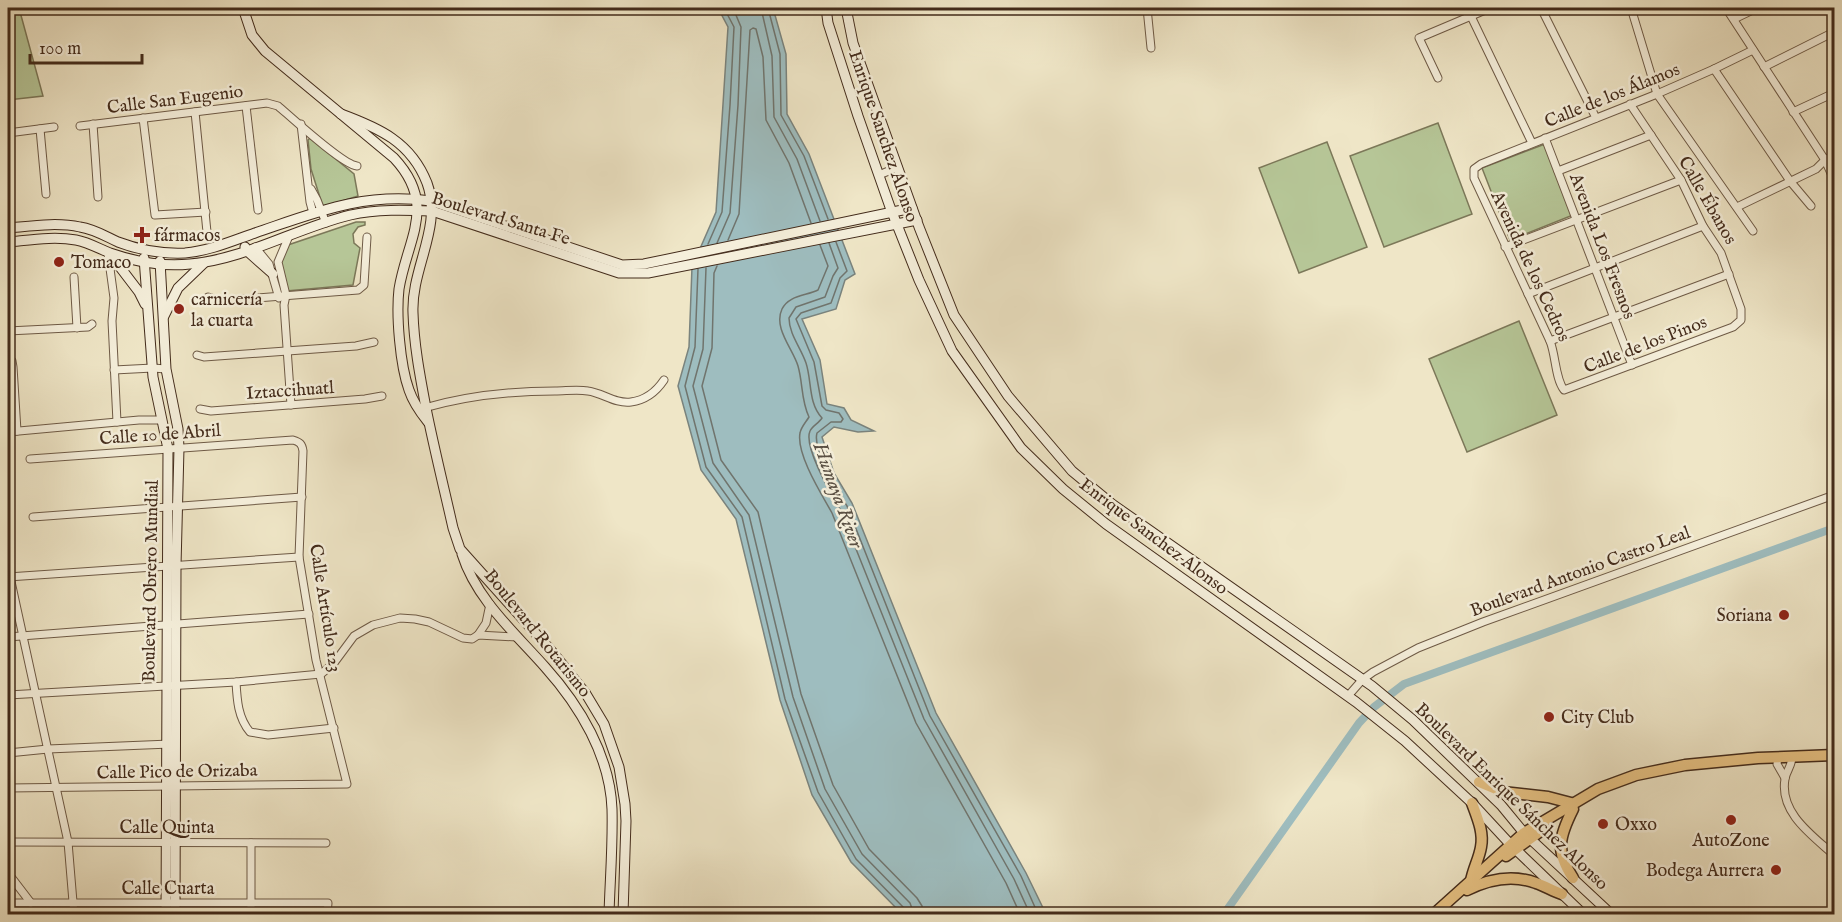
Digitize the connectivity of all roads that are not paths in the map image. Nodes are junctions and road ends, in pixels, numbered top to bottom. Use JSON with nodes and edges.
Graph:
{"nodes":[{"id":1,"x":243,"y":8,"type":"edge"},
{"id":2,"x":826,"y":8,"type":"edge"},
{"id":3,"x":846,"y":8,"type":"edge"},
{"id":4,"x":1147,"y":8,"type":"edge"},
{"id":5,"x":1467,"y":8,"type":"edge"},
{"id":6,"x":1490,"y":8,"type":"edge"},
{"id":7,"x":1541,"y":8,"type":"edge"},
{"id":8,"x":1631,"y":8,"type":"edge"},
{"id":9,"x":1726,"y":8,"type":"edge"},
{"id":10,"x":1757,"y":8,"type":"edge"},
{"id":11,"x":1470,"y":16,"type":"junction"},
{"id":12,"x":1734,"y":19,"type":"junction"},
{"id":13,"x":1834,"y":32,"type":"edge"},
{"id":14,"x":1151,"y":48,"type":"dead end"},
{"id":15,"x":1752,"y":50,"type":"junction"},
{"id":16,"x":1764,"y":67,"type":"junction"},
{"id":17,"x":1714,"y":69,"type":"junction"},
{"id":18,"x":1438,"y":78,"type":"dead end"},
{"id":19,"x":1834,"y":93,"type":"edge"},
{"id":20,"x":1657,"y":94,"type":"junction"},
{"id":21,"x":1630,"y":104,"type":"junction"},
{"id":22,"x":246,"y":106,"type":"junction"},
{"id":23,"x":195,"y":112,"type":"junction"},
{"id":24,"x":1793,"y":112,"type":"junction"},
{"id":25,"x":341,"y":114,"type":"junction"},
{"id":26,"x":143,"y":118,"type":"junction"},
{"id":27,"x":1596,"y":118,"type":"junction"},
{"id":28,"x":93,"y":124,"type":"junction"},
{"id":29,"x":301,"y":124,"type":"junction"},
{"id":30,"x":80,"y":126,"type":"dead end"},
{"id":31,"x":54,"y":127,"type":"dead end"},
{"id":32,"x":40,"y":129,"type":"junction"},
{"id":33,"x":8,"y":133,"type":"edge"},
{"id":34,"x":1651,"y":135,"type":"junction"},
{"id":35,"x":1545,"y":138,"type":"junction"},
{"id":36,"x":1532,"y":143,"type":"junction"},
{"id":37,"x":1834,"y":155,"type":"edge"},
{"id":38,"x":1825,"y":160,"type":"junction"},
{"id":39,"x":1481,"y":164,"type":"joint"},
{"id":40,"x":357,"y":166,"type":"dead end"},
{"id":41,"x":898,"y":167,"type":"junction"},
{"id":42,"x":1558,"y":171,"type":"junction"},
{"id":43,"x":879,"y":175,"type":"junction"},
{"id":44,"x":1682,"y":180,"type":"junction"},
{"id":45,"x":1834,"y":180,"type":"edge"},
{"id":46,"x":1790,"y":181,"type":"junction"},
{"id":47,"x":46,"y":194,"type":"dead end"},
{"id":48,"x":98,"y":197,"type":"dead end"},
{"id":49,"x":415,"y":199,"type":"junction"},
{"id":50,"x":432,"y":206,"type":"junction"},
{"id":51,"x":1811,"y":206,"type":"dead end"},
{"id":52,"x":1737,"y":207,"type":"junction"},
{"id":53,"x":912,"y":208,"type":"junction"},
{"id":54,"x":258,"y":210,"type":"dead end"},
{"id":55,"x":417,"y":210,"type":"junction"},
{"id":56,"x":206,"y":212,"type":"junction"},
{"id":57,"x":317,"y":212,"type":"junction"},
{"id":58,"x":892,"y":213,"type":"junction"},
{"id":59,"x":917,"y":220,"type":"junction"},
{"id":60,"x":1576,"y":220,"type":"junction"},
{"id":61,"x":326,"y":223,"type":"junction"},
{"id":62,"x":897,"y":224,"type":"junction"},
{"id":63,"x":1703,"y":226,"type":"junction"},
{"id":64,"x":8,"y":228,"type":"edge"},
{"id":65,"x":1753,"y":231,"type":"dead end"},
{"id":66,"x":207,"y":232,"type":"dead end"},
{"id":67,"x":289,"y":236,"type":"junction"},
{"id":68,"x":244,"y":237,"type":"junction"},
{"id":69,"x":367,"y":237,"type":"dead end"},
{"id":70,"x":8,"y":242,"type":"edge"},
{"id":71,"x":1505,"y":247,"type":"junction"},
{"id":72,"x":144,"y":249,"type":"junction"},
{"id":73,"x":250,"y":249,"type":"junction"},
{"id":74,"x":744,"y":249,"type":"junction"},
{"id":75,"x":108,"y":252,"type":"junction"},
{"id":76,"x":160,"y":252,"type":"junction"},
{"id":77,"x":204,"y":262,"type":"junction"},
{"id":78,"x":278,"y":262,"type":"junction"},
{"id":79,"x":145,"y":263,"type":"junction"},
{"id":80,"x":269,"y":264,"type":"junction"},
{"id":81,"x":160,"y":265,"type":"junction"},
{"id":82,"x":1594,"y":268,"type":"junction"},
{"id":83,"x":273,"y":274,"type":"junction"},
{"id":84,"x":1729,"y":274,"type":"junction"},
{"id":85,"x":74,"y":277,"type":"dead end"},
{"id":86,"x":1528,"y":294,"type":"junction"},
{"id":87,"x":282,"y":296,"type":"junction"},
{"id":88,"x":208,"y":297,"type":"dead end"},
{"id":89,"x":147,"y":309,"type":"junction"},
{"id":90,"x":1613,"y":317,"type":"junction"},
{"id":91,"x":163,"y":318,"type":"junction"},
{"id":92,"x":1741,"y":320,"type":"joint"},
{"id":93,"x":92,"y":324,"type":"dead end"},
{"id":94,"x":77,"y":328,"type":"junction"},
{"id":95,"x":8,"y":332,"type":"edge"},
{"id":96,"x":1550,"y":341,"type":"junction"},
{"id":97,"x":374,"y":342,"type":"dead end"},
{"id":98,"x":287,"y":351,"type":"junction"},
{"id":99,"x":196,"y":355,"type":"dead end"},
{"id":100,"x":8,"y":357,"type":"edge"},
{"id":101,"x":1632,"y":365,"type":"junction"},
{"id":102,"x":153,"y":368,"type":"junction"},
{"id":103,"x":166,"y":369,"type":"junction"},
{"id":104,"x":114,"y":370,"type":"junction"},
{"id":105,"x":664,"y":380,"type":"dead end"},
{"id":106,"x":1560,"y":385,"type":"joint"},
{"id":107,"x":382,"y":396,"type":"dead end"},
{"id":108,"x":291,"y":405,"type":"junction"},
{"id":109,"x":422,"y":409,"type":"junction"},
{"id":110,"x":200,"y":410,"type":"dead end"},
{"id":111,"x":162,"y":420,"type":"junction"},
{"id":112,"x":117,"y":422,"type":"junction"},
{"id":113,"x":17,"y":431,"type":"junction"},
{"id":114,"x":8,"y":432,"type":"edge"},
{"id":115,"x":293,"y":440,"type":"joint"},
{"id":116,"x":179,"y":448,"type":"junction"},
{"id":117,"x":168,"y":449,"type":"junction"},
{"id":118,"x":30,"y":459,"type":"dead end"},
{"id":119,"x":1834,"y":495,"type":"edge"},
{"id":120,"x":302,"y":496,"type":"junction"},
{"id":121,"x":172,"y":506,"type":"junction"},
{"id":122,"x":33,"y":516,"type":"dead end"},
{"id":123,"x":460,"y":549,"type":"junction"},
{"id":124,"x":299,"y":557,"type":"junction"},
{"id":125,"x":171,"y":566,"type":"junction"},
{"id":126,"x":9,"y":577,"type":"edge"},
{"id":127,"x":490,"y":604,"type":"junction"},
{"id":128,"x":309,"y":614,"type":"junction"},
{"id":129,"x":171,"y":625,"type":"junction"},
{"id":130,"x":478,"y":635,"type":"junction"},
{"id":131,"x":23,"y":636,"type":"junction"},
{"id":132,"x":8,"y":637,"type":"edge"},
{"id":133,"x":517,"y":637,"type":"junction"},
{"id":134,"x":321,"y":674,"type":"junction"},
{"id":135,"x":1362,"y":680,"type":"junction"},
{"id":136,"x":236,"y":682,"type":"junction"},
{"id":137,"x":170,"y":686,"type":"junction"},
{"id":138,"x":36,"y":693,"type":"junction"},
{"id":139,"x":8,"y":695,"type":"edge"},
{"id":140,"x":1352,"y":699,"type":"junction"},
{"id":141,"x":1390,"y":701,"type":"joint"},
{"id":142,"x":1375,"y":716,"type":"joint"},
{"id":143,"x":334,"y":728,"type":"junction"},
{"id":144,"x":171,"y":744,"type":"junction"},
{"id":145,"x":48,"y":749,"type":"junction"},
{"id":146,"x":8,"y":753,"type":"edge"},
{"id":147,"x":1792,"y":760,"type":"junction"},
{"id":148,"x":1777,"y":761,"type":"junction"},
{"id":149,"x":1834,"y":761,"type":"edge"},
{"id":150,"x":1785,"y":778,"type":"junction"},
{"id":151,"x":1479,"y":782,"type":"junction"},
{"id":152,"x":347,"y":784,"type":"joint"},
{"id":153,"x":171,"y":786,"type":"junction"},
{"id":154,"x":56,"y":787,"type":"junction"},
{"id":155,"x":8,"y":788,"type":"edge"},
{"id":156,"x":1472,"y":803,"type":"junction"},
{"id":157,"x":1572,"y":806,"type":"junction"},
{"id":158,"x":1527,"y":835,"type":"junction"},
{"id":159,"x":8,"y":842,"type":"edge"},
{"id":160,"x":68,"y":842,"type":"junction"},
{"id":161,"x":170,"y":843,"type":"junction"},
{"id":162,"x":251,"y":843,"type":"junction"},
{"id":163,"x":326,"y":843,"type":"dead end"},
{"id":164,"x":1513,"y":846,"type":"junction"},
{"id":165,"x":1834,"y":855,"type":"edge"},
{"id":166,"x":8,"y":873,"type":"edge"},
{"id":167,"x":1573,"y":878,"type":"junction"},
{"id":168,"x":1471,"y":881,"type":"junction"},
{"id":169,"x":1464,"y":891,"type":"junction"},
{"id":170,"x":1562,"y":894,"type":"junction"},
{"id":171,"x":8,"y":903,"type":"edge"},
{"id":172,"x":31,"y":903,"type":"junction"},
{"id":173,"x":73,"y":903,"type":"junction"},
{"id":174,"x":171,"y":903,"type":"junction"},
{"id":175,"x":251,"y":903,"type":"junction"},
{"id":176,"x":74,"y":915,"type":"edge"},
{"id":177,"x":166,"y":915,"type":"edge"},
{"id":178,"x":175,"y":915,"type":"edge"},
{"id":179,"x":250,"y":915,"type":"edge"},
{"id":180,"x":327,"y":915,"type":"edge"},
{"id":181,"x":609,"y":915,"type":"edge"},
{"id":182,"x":623,"y":915,"type":"edge"},
{"id":183,"x":1436,"y":915,"type":"edge"},
{"id":184,"x":1583,"y":915,"type":"edge"},
{"id":185,"x":1611,"y":915,"type":"edge"}],
"edges":[{"from":1,"to":25,"type":"street"},
{"from":2,"to":43,"type":"street","name":"Enrique Sanchez Alonso"},
{"from":3,"to":41,"type":"street","name":"Enrique Sanchez Alonso"},
{"from":4,"to":14,"type":"street"},
{"from":5,"to":11,"type":"street"},
{"from":6,"to":11,"type":"street"},
{"from":7,"to":27,"type":"street"},
{"from":8,"to":20,"type":"street"},
{"from":9,"to":12,"type":"street"},
{"from":10,"to":12,"type":"street"},
{"from":11,"to":18,"type":"street"},
{"from":11,"to":36,"type":"street"},
{"from":12,"to":15,"type":"street"},
{"from":13,"to":16,"type":"street"},
{"from":15,"to":16,"type":"street"},
{"from":15,"to":17,"type":"street","name":"Calle de los Álamos"},
{"from":16,"to":24,"type":"street"},
{"from":17,"to":20,"type":"street","name":"Calle de los Álamos"},
{"from":17,"to":46,"type":"street"},
{"from":19,"to":24,"type":"street"},
{"from":20,"to":21,"type":"street","name":"Calle de los Álamos"},
{"from":20,"to":52,"type":"street"},
{"from":21,"to":27,"type":"street","name":"Calle de los Álamos"},
{"from":21,"to":34,"type":"street","name":"Calle Ébanos"},
{"from":22,"to":23,"type":"street","name":"Calle San Eugenio"},
{"from":22,"to":29,"type":"street","name":"Calle San Eugenio"},
{"from":22,"to":54,"type":"street"},
{"from":23,"to":26,"type":"street","name":"Calle San Eugenio"},
{"from":23,"to":56,"type":"street"},
{"from":24,"to":38,"type":"street"},
{"from":25,"to":49,"type":"street"},
{"from":25,"to":50,"type":"street"},
{"from":26,"to":28,"type":"street","name":"Calle San Eugenio"},
{"from":26,"to":56,"type":"street"},
{"from":27,"to":35,"type":"street","name":"Calle de los Álamos"},
{"from":28,"to":30,"type":"street","name":"Calle San Eugenio"},
{"from":28,"to":48,"type":"street"},
{"from":29,"to":40,"type":"street"},
{"from":29,"to":57,"type":"street"},
{"from":31,"to":32,"type":"street"},
{"from":32,"to":33,"type":"street"},
{"from":32,"to":47,"type":"street"},
{"from":34,"to":42,"type":"street"},
{"from":34,"to":44,"type":"street","name":"Calle Ébanos"},
{"from":35,"to":36,"type":"street","name":"Calle de los Álamos"},
{"from":35,"to":42,"type":"street","name":"Avenida Los Fresnos"},
{"from":36,"to":39,"type":"street","name":"Calle de los Álamos"},
{"from":37,"to":38,"type":"street"},
{"from":38,"to":45,"type":"street"},
{"from":38,"to":46,"type":"street"},
{"from":39,"to":71,"type":"street","name":"Avenida de los Cedros"},
{"from":41,"to":43,"type":"street"},
{"from":41,"to":53,"type":"street","name":"Enrique Sanchez Alonso"},
{"from":42,"to":60,"type":"street","name":"Avenida Los Fresnos"},
{"from":43,"to":58,"type":"street","name":"Enrique Sanchez Alonso"},
{"from":44,"to":60,"type":"street"},
{"from":44,"to":63,"type":"street","name":"Calle Ébanos"},
{"from":46,"to":51,"type":"street"},
{"from":46,"to":52,"type":"street"},
{"from":49,"to":50,"type":"street","name":"Boulevard Santa Fe"},
{"from":49,"to":55,"type":"street"},
{"from":49,"to":57,"type":"street","name":"Boulevard Santa Fe"},
{"from":50,"to":55,"type":"street","name":"Boulevard Santa Fe"},
{"from":50,"to":74,"type":"street","name":"Boulevard Santa Fe"},
{"from":50,"to":109,"type":"street"},
{"from":52,"to":65,"type":"street"},
{"from":53,"to":58,"type":"street","name":"Boulevard Santa Fe"},
{"from":53,"to":59,"type":"street","name":"Enrique Sanchez Alonso"},
{"from":55,"to":61,"type":"street","name":"Boulevard Santa Fe"},
{"from":55,"to":109,"type":"street"},
{"from":56,"to":66,"type":"street"},
{"from":57,"to":61,"type":"street"},
{"from":57,"to":68,"type":"street","name":"Boulevard Santa Fe"},
{"from":58,"to":62,"type":"street","name":"Enrique Sanchez Alonso"},
{"from":58,"to":74,"type":"street","name":"Boulevard Santa Fe"},
{"from":59,"to":62,"type":"street","name":"Boulevard Santa Fe"},
{"from":59,"to":135,"type":"street","name":"Enrique Sanchez Alonso"},
{"from":60,"to":71,"type":"street"},
{"from":60,"to":82,"type":"street","name":"Avenida Los Fresnos"},
{"from":61,"to":67,"type":"street","name":"Boulevard Santa Fe"},
{"from":62,"to":74,"type":"street","name":"Boulevard Santa Fe"},
{"from":62,"to":140,"type":"street","name":"Enrique Sanchez Alonso"},
{"from":63,"to":82,"type":"street"},
{"from":63,"to":84,"type":"street","name":"Calle Ébanos"},
{"from":64,"to":72,"type":"street","name":"Boulevard Santa Fe"},
{"from":67,"to":73,"type":"street","name":"Boulevard Santa Fe"},
{"from":67,"to":78,"type":"street"},
{"from":68,"to":73,"type":"street"},
{"from":68,"to":76,"type":"street","name":"Boulevard Santa Fe"},
{"from":69,"to":87,"type":"street"},
{"from":70,"to":75,"type":"street","name":"Boulevard Santa Fe"},
{"from":71,"to":86,"type":"street","name":"Avenida de los Cedros"},
{"from":72,"to":76,"type":"street","name":"Boulevard Santa Fe"},
{"from":72,"to":79,"type":"street","name":"Boulevard Obrero Mundial"},
{"from":73,"to":77,"type":"street","name":"Boulevard Santa Fe"},
{"from":73,"to":80,"type":"street"},
{"from":73,"to":83,"type":"street"},
{"from":75,"to":79,"type":"street","name":"Boulevard Santa Fe"},
{"from":75,"to":89,"type":"street"},
{"from":75,"to":104,"type":"street"},
{"from":76,"to":81,"type":"street","name":"Boulevard Obrero Mundial"},
{"from":77,"to":81,"type":"street","name":"Boulevard Santa Fe"},
{"from":77,"to":91,"type":"street"},
{"from":78,"to":80,"type":"street"},
{"from":78,"to":87,"type":"street"},
{"from":79,"to":81,"type":"street","name":"Boulevard Santa Fe"},
{"from":79,"to":89,"type":"street","name":"Boulevard Obrero Mundial"},
{"from":80,"to":83,"type":"street"},
{"from":81,"to":91,"type":"street","name":"Boulevard Obrero Mundial"},
{"from":82,"to":86,"type":"street"},
{"from":82,"to":90,"type":"street","name":"Avenida Los Fresnos"},
{"from":83,"to":87,"type":"street"},
{"from":84,"to":90,"type":"street"},
{"from":84,"to":92,"type":"street","name":"Calle Ébanos"},
{"from":85,"to":94,"type":"street"},
{"from":86,"to":96,"type":"street","name":"Avenida de los Cedros"},
{"from":87,"to":88,"type":"street"},
{"from":87,"to":98,"type":"street"},
{"from":89,"to":102,"type":"street","name":"Boulevard Obrero Mundial"},
{"from":90,"to":96,"type":"street"},
{"from":90,"to":101,"type":"street","name":"Avenida Los Fresnos"},
{"from":91,"to":103,"type":"street","name":"Boulevard Obrero Mundial"},
{"from":92,"to":101,"type":"street","name":"Calle de los Pinos"},
{"from":93,"to":94,"type":"street"},
{"from":94,"to":95,"type":"street"},
{"from":96,"to":106,"type":"street","name":"Avenida de los Cedros"},
{"from":97,"to":98,"type":"street"},
{"from":98,"to":99,"type":"street"},
{"from":98,"to":108,"type":"street"},
{"from":100,"to":113,"type":"street"},
{"from":101,"to":106,"type":"street","name":"Calle de los Pinos"},
{"from":102,"to":103,"type":"street"},
{"from":102,"to":104,"type":"street"},
{"from":102,"to":111,"type":"street","name":"Boulevard Obrero Mundial"},
{"from":103,"to":116,"type":"street","name":"Boulevard Obrero Mundial"},
{"from":104,"to":112,"type":"street"},
{"from":105,"to":109,"type":"street"},
{"from":107,"to":108,"type":"street","name":"Iztaccihuatl"},
{"from":108,"to":110,"type":"street","name":"Iztaccihuatl"},
{"from":109,"to":123,"type":"street","name":"Boulevard Rotarismo"},
{"from":111,"to":112,"type":"street"},
{"from":111,"to":117,"type":"street","name":"Boulevard Obrero Mundial"},
{"from":112,"to":113,"type":"street"},
{"from":113,"to":114,"type":"street"},
{"from":115,"to":116,"type":"street","name":"Calle 10 de Abril"},
{"from":115,"to":120,"type":"street","name":"Calle Artículo 123"},
{"from":116,"to":117,"type":"street","name":"Calle 10 de Abril"},
{"from":116,"to":121,"type":"street","name":"Boulevard Obrero Mundial"},
{"from":117,"to":118,"type":"street","name":"Calle 10 de Abril"},
{"from":117,"to":121,"type":"street","name":"Boulevard Obrero Mundial"},
{"from":119,"to":135,"type":"street","name":"Boulevard Antonio Castro Leal"},
{"from":120,"to":121,"type":"street"},
{"from":120,"to":124,"type":"street","name":"Calle Artículo 123"},
{"from":121,"to":122,"type":"street"},
{"from":121,"to":125,"type":"street","name":"Boulevard Obrero Mundial"},
{"from":123,"to":127,"type":"street","name":"Boulevard Rotarismo"},
{"from":123,"to":182,"type":"street"},
{"from":124,"to":125,"type":"street"},
{"from":124,"to":128,"type":"street","name":"Calle Artículo 123"},
{"from":125,"to":126,"type":"street"},
{"from":125,"to":129,"type":"street","name":"Boulevard Obrero Mundial"},
{"from":126,"to":131,"type":"street"},
{"from":127,"to":130,"type":"street"},
{"from":127,"to":133,"type":"street","name":"Boulevard Rotarismo"},
{"from":128,"to":129,"type":"street"},
{"from":128,"to":134,"type":"street","name":"Calle Artículo 123"},
{"from":129,"to":131,"type":"street"},
{"from":129,"to":137,"type":"street","name":"Boulevard Obrero Mundial"},
{"from":130,"to":133,"type":"street"},
{"from":130,"to":134,"type":"street"},
{"from":131,"to":132,"type":"street"},
{"from":131,"to":138,"type":"street"},
{"from":133,"to":181,"type":"street","name":"Boulevard Rotarismo"},
{"from":134,"to":136,"type":"street"},
{"from":134,"to":143,"type":"street","name":"Calle Artículo 123"},
{"from":135,"to":140,"type":"street","name":"Boulevard Antonio Castro Leal"},
{"from":135,"to":141,"type":"street","name":"Enrique Sanchez Alonso"},
{"from":136,"to":137,"type":"street"},
{"from":136,"to":143,"type":"street"},
{"from":137,"to":138,"type":"street"},
{"from":137,"to":144,"type":"street","name":"Boulevard Obrero Mundial"},
{"from":138,"to":139,"type":"street"},
{"from":138,"to":145,"type":"street"},
{"from":140,"to":142,"type":"street","name":"Enrique Sanchez Alonso"},
{"from":141,"to":151,"type":"street","name":"Boulevard Enrique Sánchez Alonso"},
{"from":142,"to":156,"type":"street","name":"Boulevard Enrique Sánchez Alonso"},
{"from":143,"to":152,"type":"street","name":"Calle Artículo 123"},
{"from":144,"to":145,"type":"street"},
{"from":144,"to":153,"type":"street","name":"Boulevard Obrero Mundial"},
{"from":145,"to":146,"type":"street"},
{"from":145,"to":154,"type":"street"},
{"from":147,"to":148,"type":"main road"},
{"from":147,"to":149,"type":"main road"},
{"from":147,"to":150,"type":"street"},
{"from":148,"to":150,"type":"street"},
{"from":148,"to":157,"type":"main road"},
{"from":150,"to":165,"type":"street"},
{"from":151,"to":157,"type":"main road"},
{"from":151,"to":158,"type":"street","name":"Boulevard Enrique Sánchez Alonso"},
{"from":152,"to":153,"type":"street","name":"Calle Pico de Orizaba"},
{"from":153,"to":154,"type":"street","name":"Calle Pico de Orizaba"},
{"from":153,"to":161,"type":"street","name":"Boulevard Obrero Mundial"},
{"from":154,"to":155,"type":"street","name":"Calle Pico de Orizaba"},
{"from":154,"to":160,"type":"street"},
{"from":156,"to":164,"type":"street","name":"Boulevard Enrique Sánchez Alonso"},
{"from":156,"to":168,"type":"main road"},
{"from":157,"to":158,"type":"main road"},
{"from":157,"to":167,"type":"main road"},
{"from":158,"to":164,"type":"main road"},
{"from":158,"to":167,"type":"street","name":"Boulevard Enrique Sánchez Alonso"},
{"from":159,"to":160,"type":"street","name":"Calle Quinta"},
{"from":160,"to":161,"type":"street","name":"Calle Quinta"},
{"from":160,"to":173,"type":"street"},
{"from":161,"to":162,"type":"street","name":"Calle Quinta"},
{"from":161,"to":174,"type":"street","name":"Boulevard Obrero Mundial"},
{"from":162,"to":163,"type":"street","name":"Calle Quinta"},
{"from":162,"to":175,"type":"street"},
{"from":164,"to":168,"type":"main road"},
{"from":164,"to":169,"type":"main road"},
{"from":164,"to":170,"type":"street","name":"Boulevard Enrique Sánchez Alonso"},
{"from":166,"to":172,"type":"street"},
{"from":167,"to":185,"type":"street","name":"Boulevard Enrique Sánchez Alonso"},
{"from":168,"to":183,"type":"main road"},
{"from":169,"to":170,"type":"main road"},
{"from":169,"to":183,"type":"main road"},
{"from":170,"to":184,"type":"street","name":"Boulevard Enrique Sánchez Alonso"},
{"from":171,"to":172,"type":"street","name":"Calle Cuarta"},
{"from":172,"to":173,"type":"street","name":"Calle Cuarta"},
{"from":173,"to":174,"type":"street","name":"Calle Cuarta"},
{"from":173,"to":176,"type":"street"},
{"from":174,"to":175,"type":"street","name":"Calle Cuarta"},
{"from":174,"to":177,"type":"street","name":"Boulevard Obrero Mundial"},
{"from":174,"to":178,"type":"street","name":"Boulevard Obrero Mundial"},
{"from":175,"to":179,"type":"street"},
{"from":175,"to":180,"type":"street","name":"Calle Cuarta"}]}
